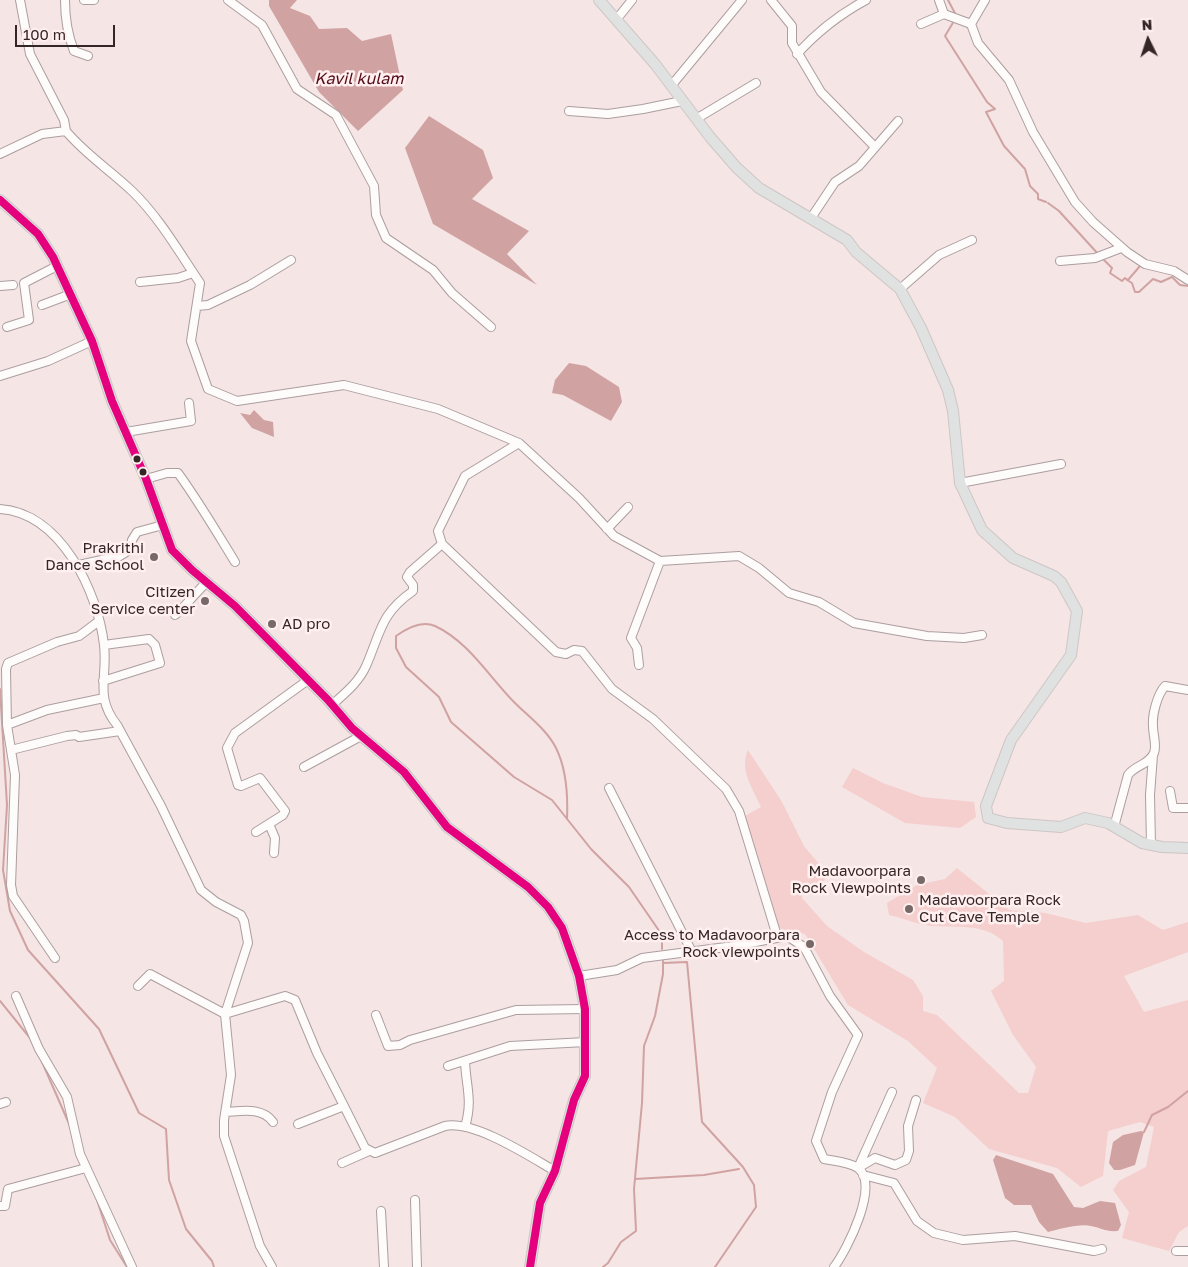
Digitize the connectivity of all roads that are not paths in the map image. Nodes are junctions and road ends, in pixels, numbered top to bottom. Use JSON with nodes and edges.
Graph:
{"nodes":[{"id":1,"x":20,"y":0,"type":"edge"},
{"id":2,"x":65,"y":0,"type":"edge"},
{"id":3,"x":84,"y":0,"type":"edge"},
{"id":4,"x":94,"y":0,"type":"edge"},
{"id":5,"x":228,"y":0,"type":"edge"},
{"id":6,"x":599,"y":0,"type":"edge"},
{"id":7,"x":632,"y":0,"type":"edge"},
{"id":8,"x":742,"y":0,"type":"edge"},
{"id":9,"x":771,"y":0,"type":"edge"},
{"id":10,"x":866,"y":0,"type":"edge"},
{"id":11,"x":939,"y":0,"type":"edge"},
{"id":12,"x":985,"y":0,"type":"edge"},
{"id":13,"x":944,"y":14,"type":"junction"},
{"id":14,"x":616,"y":20,"type":"junction"},
{"id":15,"x":922,"y":24,"type":"dead end"},
{"id":16,"x":971,"y":24,"type":"junction"},
{"id":17,"x":797,"y":54,"type":"junction"},
{"id":18,"x":88,"y":56,"type":"dead end"},
{"id":19,"x":756,"y":83,"type":"dead end"},
{"id":20,"x":671,"y":86,"type":"junction"},
{"id":21,"x":682,"y":101,"type":"junction"},
{"id":22,"x":569,"y":111,"type":"dead end"},
{"id":23,"x":696,"y":119,"type":"junction"},
{"id":24,"x":898,"y":121,"type":"dead end"},
{"id":25,"x":66,"y":131,"type":"junction"},
{"id":26,"x":874,"y":147,"type":"junction"},
{"id":27,"x":0,"y":154,"type":"edge"},
{"id":28,"x":0,"y":200,"type":"edge"},
{"id":29,"x":811,"y":218,"type":"junction"},
{"id":30,"x":972,"y":240,"type":"dead end"},
{"id":31,"x":1121,"y":248,"type":"junction"},
{"id":32,"x":291,"y":260,"type":"dead end"},
{"id":33,"x":1060,"y":261,"type":"dead end"},
{"id":34,"x":58,"y":266,"type":"junction"},
{"id":35,"x":193,"y":273,"type":"junction"},
{"id":36,"x":1188,"y":280,"type":"edge"},
{"id":37,"x":140,"y":282,"type":"dead end"},
{"id":38,"x":13,"y":285,"type":"dead end"},
{"id":39,"x":0,"y":286,"type":"edge"},
{"id":40,"x":900,"y":289,"type":"junction"},
{"id":41,"x":71,"y":294,"type":"junction"},
{"id":42,"x":42,"y":305,"type":"dead end"},
{"id":43,"x":197,"y":306,"type":"junction"},
{"id":44,"x":7,"y":327,"type":"dead end"},
{"id":45,"x":491,"y":327,"type":"dead end"},
{"id":46,"x":92,"y":342,"type":"junction"},
{"id":47,"x":0,"y":376,"type":"edge"},
{"id":48,"x":189,"y":403,"type":"dead end"},
{"id":49,"x":126,"y":432,"type":"junction"},
{"id":50,"x":519,"y":443,"type":"junction"},
{"id":51,"x":1061,"y":464,"type":"dead end"},
{"id":52,"x":146,"y":479,"type":"junction"},
{"id":53,"x":960,"y":483,"type":"junction"},
{"id":54,"x":628,"y":507,"type":"dead end"},
{"id":55,"x":0,"y":509,"type":"edge"},
{"id":56,"x":163,"y":524,"type":"junction"},
{"id":57,"x":607,"y":529,"type":"junction"},
{"id":58,"x":442,"y":544,"type":"junction"},
{"id":59,"x":660,"y":561,"type":"junction"},
{"id":60,"x":235,"y":562,"type":"dead end"},
{"id":61,"x":78,"y":565,"type":"junction"},
{"id":62,"x":207,"y":582,"type":"junction"},
{"id":63,"x":175,"y":615,"type":"dead end"},
{"id":64,"x":99,"y":621,"type":"junction"},
{"id":65,"x":982,"y":636,"type":"dead end"},
{"id":66,"x":104,"y":645,"type":"junction"},
{"id":67,"x":640,"y":665,"type":"dead end"},
{"id":68,"x":308,"y":680,"type":"junction"},
{"id":69,"x":102,"y":681,"type":"junction"},
{"id":70,"x":1188,"y":690,"type":"edge"},
{"id":71,"x":104,"y":698,"type":"junction"},
{"id":72,"x":333,"y":704,"type":"junction"},
{"id":73,"x":7,"y":725,"type":"junction"},
{"id":74,"x":120,"y":731,"type":"junction"},
{"id":75,"x":361,"y":736,"type":"junction"},
{"id":76,"x":11,"y":750,"type":"junction"},
{"id":77,"x":1153,"y":755,"type":"junction"},
{"id":78,"x":304,"y":767,"type":"dead end"},
{"id":79,"x":609,"y":788,"type":"dead end"},
{"id":80,"x":1170,"y":791,"type":"dead end"},
{"id":81,"x":1188,"y":808,"type":"edge"},
{"id":82,"x":269,"y":824,"type":"junction"},
{"id":83,"x":1114,"y":827,"type":"junction"},
{"id":84,"x":256,"y":832,"type":"dead end"},
{"id":85,"x":1151,"y":845,"type":"junction"},
{"id":86,"x":1188,"y":848,"type":"edge"},
{"id":87,"x":274,"y":852,"type":"dead end"},
{"id":88,"x":777,"y":936,"type":"junction"},
{"id":89,"x":692,"y":952,"type":"junction"},
{"id":90,"x":55,"y":958,"type":"dead end"},
{"id":91,"x":579,"y":976,"type":"junction"},
{"id":92,"x":138,"y":986,"type":"dead end"},
{"id":93,"x":16,"y":996,"type":"dead end"},
{"id":94,"x":585,"y":1009,"type":"junction"},
{"id":95,"x":225,"y":1014,"type":"junction"},
{"id":96,"x":376,"y":1015,"type":"dead end"},
{"id":97,"x":586,"y":1042,"type":"junction"},
{"id":98,"x":465,"y":1061,"type":"junction"},
{"id":99,"x":448,"y":1066,"type":"dead end"},
{"id":100,"x":892,"y":1092,"type":"dead end"},
{"id":101,"x":916,"y":1100,"type":"dead end"},
{"id":102,"x":344,"y":1106,"type":"junction"},
{"id":103,"x":226,"y":1112,"type":"junction"},
{"id":104,"x":273,"y":1122,"type":"dead end"},
{"id":105,"x":298,"y":1124,"type":"dead end"},
{"id":106,"x":465,"y":1127,"type":"junction"},
{"id":107,"x":369,"y":1151,"type":"junction"},
{"id":108,"x":342,"y":1163,"type":"dead end"},
{"id":109,"x":86,"y":1168,"type":"junction"},
{"id":110,"x":858,"y":1168,"type":"junction"},
{"id":111,"x":555,"y":1171,"type":"junction"},
{"id":112,"x":863,"y":1175,"type":"junction"},
{"id":113,"x":415,"y":1200,"type":"dead end"},
{"id":114,"x":0,"y":1206,"type":"edge"},
{"id":115,"x":381,"y":1211,"type":"dead end"},
{"id":116,"x":1102,"y":1249,"type":"dead end"},
{"id":117,"x":1176,"y":1251,"type":"dead end"},
{"id":118,"x":1188,"y":1251,"type":"edge"},
{"id":119,"x":132,"y":1267,"type":"edge"},
{"id":120,"x":272,"y":1267,"type":"edge"},
{"id":121,"x":384,"y":1267,"type":"edge"},
{"id":122,"x":416,"y":1267,"type":"edge"},
{"id":123,"x":530,"y":1267,"type":"edge"},
{"id":124,"x":834,"y":1267,"type":"edge"}],
"edges":[{"from":1,"to":25,"type":"street"},
{"from":2,"to":18,"type":"street"},
{"from":3,"to":4,"type":"street"},
{"from":5,"to":45,"type":"street"},
{"from":6,"to":14,"type":"main road"},
{"from":7,"to":14,"type":"street"},
{"from":8,"to":20,"type":"street"},
{"from":9,"to":17,"type":"street"},
{"from":10,"to":17,"type":"street"},
{"from":11,"to":13,"type":"street"},
{"from":12,"to":16,"type":"street"},
{"from":13,"to":15,"type":"street"},
{"from":13,"to":16,"type":"street"},
{"from":14,"to":20,"type":"main road"},
{"from":16,"to":31,"type":"street"},
{"from":17,"to":26,"type":"street"},
{"from":19,"to":23,"type":"street"},
{"from":20,"to":21,"type":"main road"},
{"from":21,"to":22,"type":"street"},
{"from":21,"to":23,"type":"main road"},
{"from":23,"to":29,"type":"main road"},
{"from":24,"to":26,"type":"street"},
{"from":25,"to":27,"type":"street"},
{"from":25,"to":35,"type":"street"},
{"from":26,"to":29,"type":"street"},
{"from":28,"to":34,"type":"main road"},
{"from":29,"to":40,"type":"main road"},
{"from":30,"to":40,"type":"street"},
{"from":31,"to":33,"type":"street"},
{"from":31,"to":36,"type":"street"},
{"from":32,"to":43,"type":"street"},
{"from":34,"to":41,"type":"main road"},
{"from":34,"to":44,"type":"street"},
{"from":35,"to":37,"type":"street"},
{"from":35,"to":43,"type":"street"},
{"from":38,"to":39,"type":"street"},
{"from":40,"to":53,"type":"main road"},
{"from":41,"to":42,"type":"street"},
{"from":41,"to":46,"type":"main road"},
{"from":43,"to":50,"type":"street"},
{"from":46,"to":47,"type":"street"},
{"from":46,"to":49,"type":"main road"},
{"from":48,"to":49,"type":"street"},
{"from":49,"to":52,"type":"main road"},
{"from":50,"to":57,"type":"street"},
{"from":50,"to":58,"type":"street"},
{"from":51,"to":53,"type":"street"},
{"from":52,"to":56,"type":"main road"},
{"from":52,"to":60,"type":"street"},
{"from":53,"to":83,"type":"main road"},
{"from":54,"to":57,"type":"street"},
{"from":55,"to":61,"type":"street"},
{"from":56,"to":61,"type":"street"},
{"from":56,"to":62,"type":"main road"},
{"from":57,"to":59,"type":"street"},
{"from":58,"to":72,"type":"street"},
{"from":58,"to":88,"type":"street"},
{"from":59,"to":65,"type":"street"},
{"from":59,"to":67,"type":"street"},
{"from":61,"to":64,"type":"street"},
{"from":62,"to":63,"type":"street"},
{"from":62,"to":68,"type":"main road"},
{"from":64,"to":66,"type":"street"},
{"from":64,"to":73,"type":"street"},
{"from":66,"to":69,"type":"street"},
{"from":66,"to":69,"type":"street"},
{"from":68,"to":72,"type":"main road"},
{"from":68,"to":82,"type":"street"},
{"from":69,"to":71,"type":"street"},
{"from":70,"to":77,"type":"street"},
{"from":71,"to":73,"type":"street"},
{"from":71,"to":74,"type":"street"},
{"from":72,"to":75,"type":"main road"},
{"from":73,"to":76,"type":"street"},
{"from":74,"to":76,"type":"street"},
{"from":74,"to":95,"type":"street"},
{"from":75,"to":78,"type":"street"},
{"from":75,"to":91,"type":"main road"},
{"from":76,"to":90,"type":"street"},
{"from":77,"to":83,"type":"street"},
{"from":77,"to":85,"type":"street"},
{"from":79,"to":89,"type":"street"},
{"from":80,"to":81,"type":"street"},
{"from":82,"to":84,"type":"street"},
{"from":82,"to":87,"type":"street"},
{"from":83,"to":85,"type":"main road"},
{"from":85,"to":86,"type":"main road"},
{"from":88,"to":89,"type":"street"},
{"from":88,"to":110,"type":"street"},
{"from":89,"to":91,"type":"street"},
{"from":91,"to":94,"type":"main road"},
{"from":92,"to":95,"type":"street"},
{"from":93,"to":109,"type":"street"},
{"from":94,"to":96,"type":"street"},
{"from":94,"to":97,"type":"main road"},
{"from":95,"to":102,"type":"street"},
{"from":95,"to":103,"type":"street"},
{"from":97,"to":98,"type":"street"},
{"from":97,"to":111,"type":"main road"},
{"from":98,"to":99,"type":"street"},
{"from":98,"to":106,"type":"street"},
{"from":100,"to":110,"type":"street"},
{"from":101,"to":110,"type":"street"},
{"from":102,"to":105,"type":"street"},
{"from":102,"to":107,"type":"street"},
{"from":103,"to":104,"type":"street"},
{"from":103,"to":120,"type":"street"},
{"from":106,"to":107,"type":"street"},
{"from":106,"to":111,"type":"street"},
{"from":107,"to":108,"type":"street"},
{"from":109,"to":114,"type":"street"},
{"from":109,"to":119,"type":"street"},
{"from":110,"to":112,"type":"street"},
{"from":111,"to":123,"type":"main road"},
{"from":112,"to":116,"type":"street"},
{"from":112,"to":124,"type":"street"},
{"from":113,"to":122,"type":"street"},
{"from":115,"to":121,"type":"street"},
{"from":117,"to":118,"type":"street"}]}
